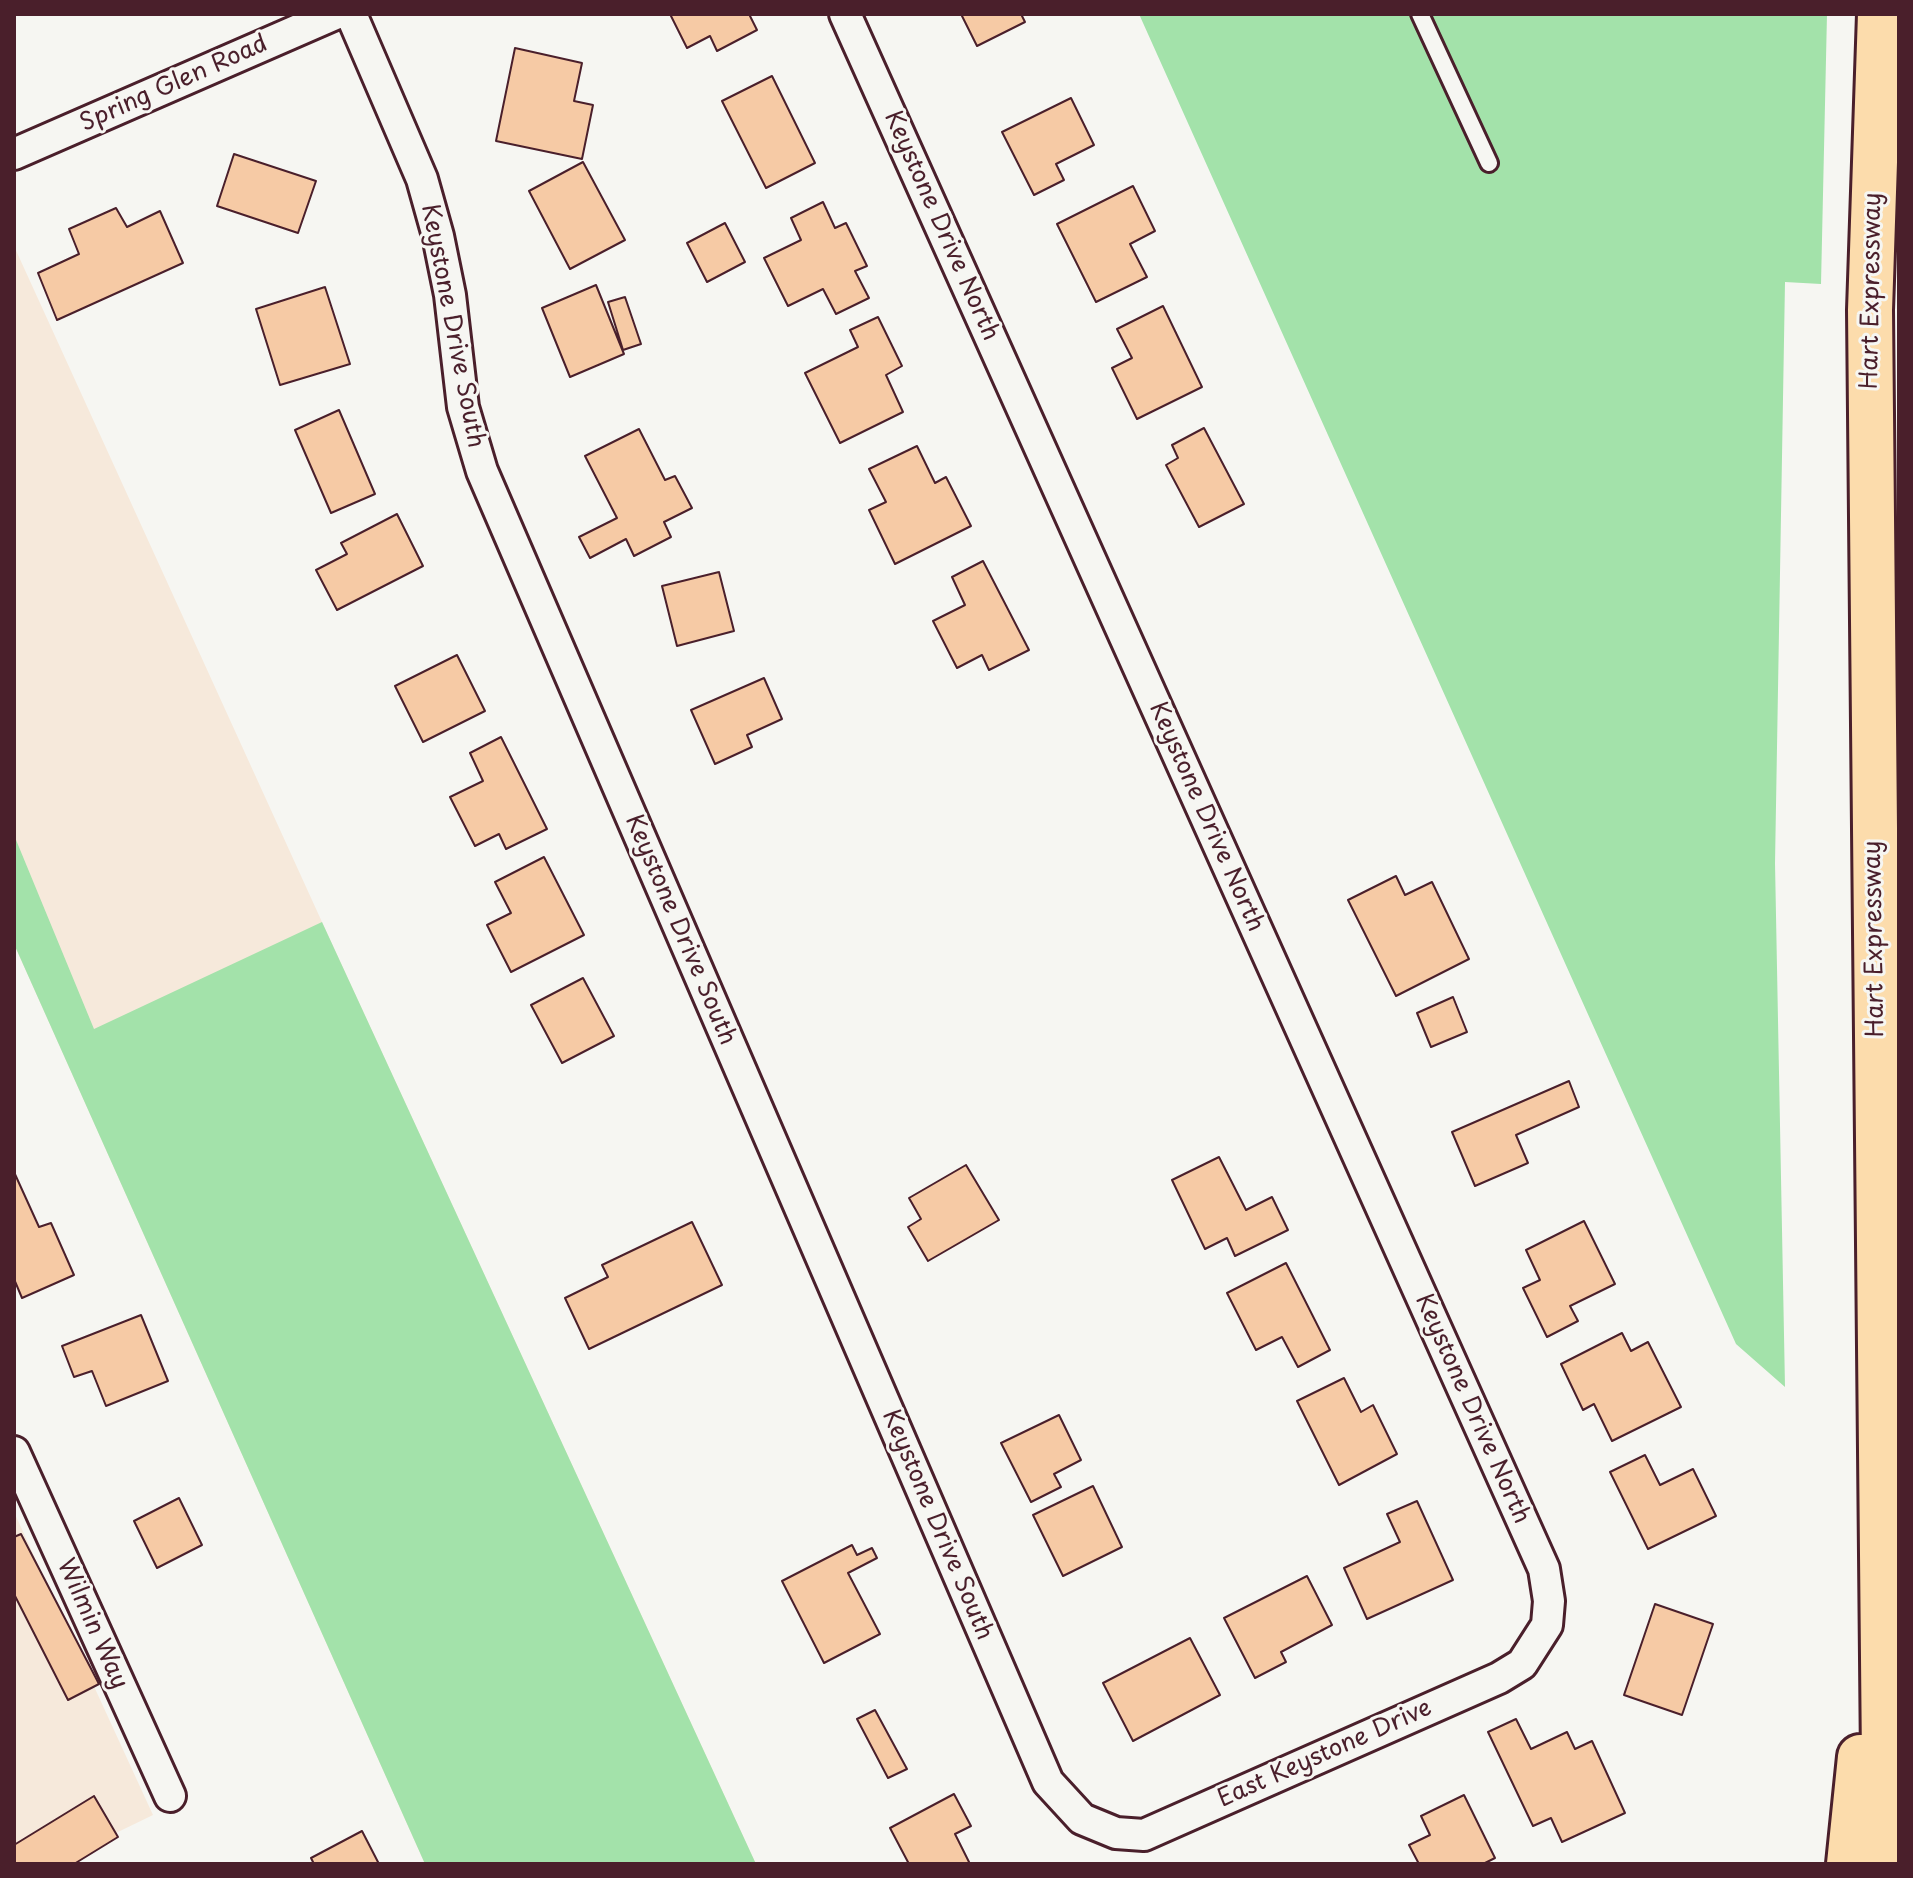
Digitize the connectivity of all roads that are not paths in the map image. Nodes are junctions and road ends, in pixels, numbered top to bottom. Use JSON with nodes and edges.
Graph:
{"nodes":[{"id":1,"x":335,"y":14,"type":"edge"},
{"id":2,"x":351,"y":14,"type":"edge"},
{"id":3,"x":845,"y":14,"type":"edge"},
{"id":4,"x":1420,"y":14,"type":"edge"},
{"id":5,"x":1880,"y":14,"type":"edge"},
{"id":6,"x":14,"y":154,"type":"edge"},
{"id":7,"x":1489,"y":163,"type":"dead end"},
{"id":8,"x":14,"y":1452,"type":"edge"},
{"id":9,"x":1881,"y":1544,"type":"junction"},
{"id":10,"x":1547,"y":1625,"type":"joint"},
{"id":11,"x":170,"y":1796,"type":"dead end"},
{"id":12,"x":1082,"y":1819,"type":"joint"},
{"id":13,"x":1849,"y":1864,"type":"edge"},
{"id":14,"x":1885,"y":1864,"type":"edge"}],
"edges":[{"from":1,"to":6,"type":"street","name":"Spring Glen Road"},
{"from":2,"to":12,"type":"street","name":"Keystone Drive South"},
{"from":3,"to":10,"type":"street","name":"Keystone Drive North"},
{"from":4,"to":7,"type":"lane"},
{"from":5,"to":9,"type":"highway","name":"Hart Expressway"},
{"from":8,"to":11,"type":"street","name":"Wilmin Way"},
{"from":9,"to":13,"type":"highway"},
{"from":9,"to":14,"type":"highway","name":"Hart Expressway"},
{"from":10,"to":12,"type":"street","name":"East Keystone Drive"}]}
